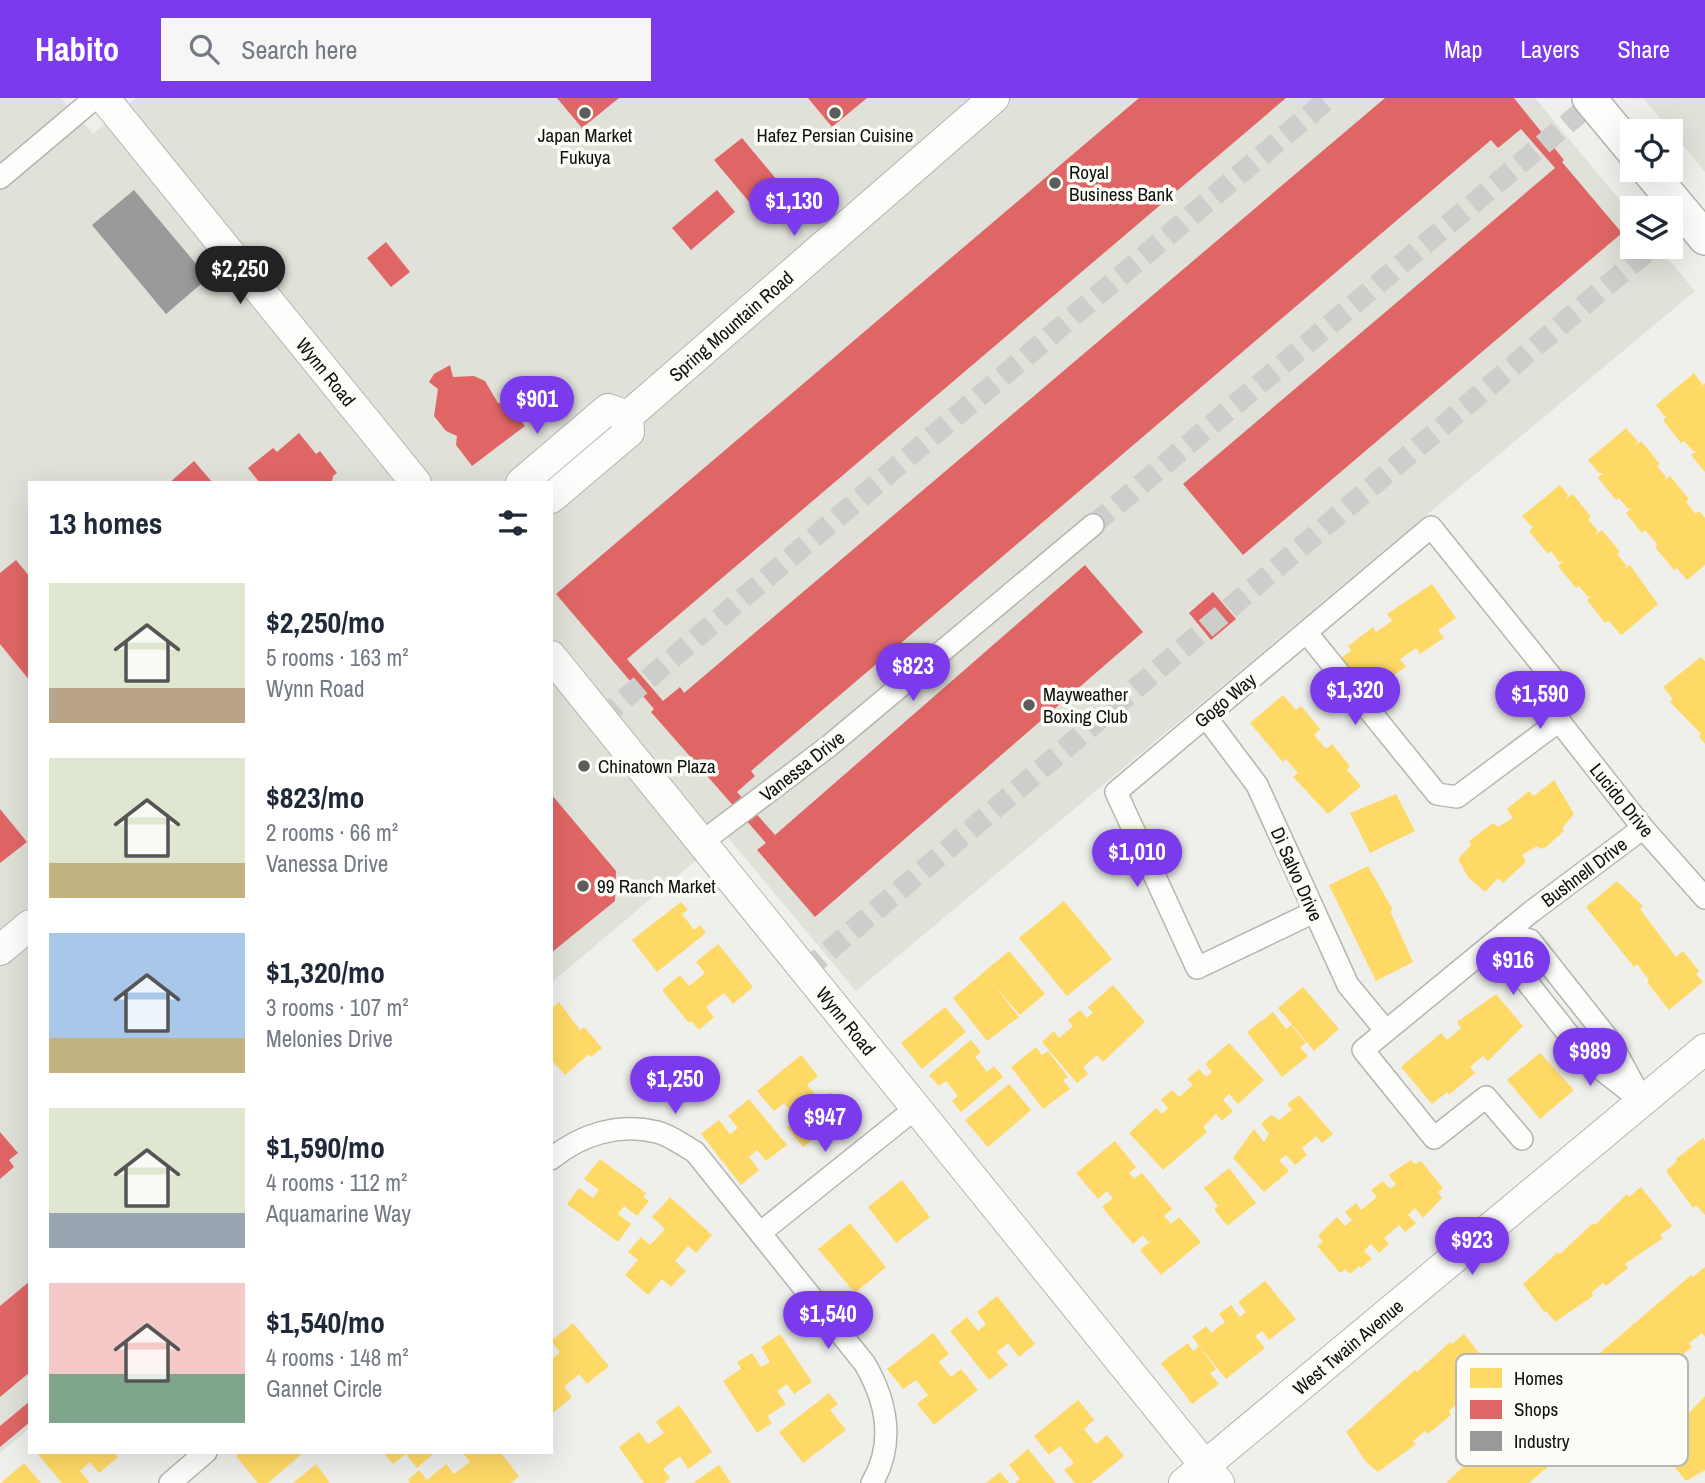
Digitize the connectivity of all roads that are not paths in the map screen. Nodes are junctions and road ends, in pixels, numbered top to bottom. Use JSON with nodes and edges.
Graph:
{"nodes":[{"id":1,"x":95,"y":98,"type":"edge"},
{"id":2,"x":104,"y":98,"type":"edge"},
{"id":3,"x":994,"y":98,"type":"edge"},
{"id":4,"x":1589,"y":98,"type":"edge"},
{"id":5,"x":1620,"y":135,"type":"edge"},
{"id":6,"x":0,"y":178,"type":"edge"},
{"id":7,"x":1658,"y":182,"type":"edge"},
{"id":8,"x":1705,"y":238,"type":"edge"},
{"id":9,"x":628,"y":416,"type":"junction"},
{"id":10,"x":414,"y":481,"type":"edge"},
{"id":11,"x":523,"y":481,"type":"edge"},
{"id":12,"x":553,"y":496,"type":"edge"},
{"id":13,"x":1093,"y":524,"type":"tunnel mouth"},
{"id":14,"x":1306,"y":632,"type":"junction"},
{"id":15,"x":553,"y":658,"type":"edge"},
{"id":16,"x":1206,"y":717,"type":"junction"},
{"id":17,"x":1559,"y":721,"type":"junction"},
{"id":18,"x":1643,"y":828,"type":"junction"},
{"id":19,"x":702,"y":842,"type":"junction"},
{"id":20,"x":1705,"y":898,"type":"edge"},
{"id":21,"x":1314,"y":912,"type":"junction"},
{"id":22,"x":28,"y":927,"type":"edge"},
{"id":23,"x":1505,"y":933,"type":"junction"},
{"id":24,"x":0,"y":950,"type":"edge"},
{"id":25,"x":1386,"y":1031,"type":"junction"},
{"id":26,"x":1705,"y":1049,"type":"edge"},
{"id":27,"x":1643,"y":1102,"type":"junction"},
{"id":28,"x":916,"y":1108,"type":"junction"},
{"id":29,"x":1521,"y":1139,"type":"dead end"},
{"id":30,"x":553,"y":1157,"type":"edge"},
{"id":31,"x":760,"y":1233,"type":"junction"},
{"id":32,"x":204,"y":1454,"type":"edge"},
{"id":33,"x":1203,"y":1477,"type":"edge"},
{"id":34,"x":170,"y":1483,"type":"edge"},
{"id":35,"x":872,"y":1483,"type":"edge"}],
"edges":[{"from":1,"to":6,"type":"street"},
{"from":2,"to":10,"type":"street","name":"Wynn Road"},
{"from":3,"to":9,"type":"street","name":"Spring Mountain Road"},
{"from":4,"to":5,"type":"main road"},
{"from":7,"to":8,"type":"main road"},
{"from":9,"to":11,"type":"street"},
{"from":9,"to":12,"type":"street","name":"Spring Mountain Road"},
{"from":13,"to":19,"type":"street","name":"Vanessa Drive"},
{"from":14,"to":16,"type":"street","name":"Gogo Way"},
{"from":14,"to":17,"type":"street"},
{"from":14,"to":17,"type":"street","name":"Gogo Way"},
{"from":15,"to":19,"type":"street","name":"Wynn Road"},
{"from":16,"to":21,"type":"street","name":"Di Salvo Drive"},
{"from":16,"to":21,"type":"street","name":"Gogo Way"},
{"from":17,"to":18,"type":"street","name":"Lucido Drive"},
{"from":18,"to":20,"type":"street","name":"Lucido Drive"},
{"from":18,"to":23,"type":"street","name":"Bushnell Drive"},
{"from":19,"to":28,"type":"street","name":"Wynn Road"},
{"from":21,"to":25,"type":"street","name":"Di Salvo Drive"},
{"from":22,"to":24,"type":"street"},
{"from":23,"to":25,"type":"street","name":"Bushnell Drive"},
{"from":23,"to":27,"type":"street"},
{"from":25,"to":29,"type":"street","name":"Bushnell Drive"},
{"from":26,"to":27,"type":"street","name":"West Twain Avenue"},
{"from":27,"to":33,"type":"street","name":"West Twain Avenue"},
{"from":28,"to":31,"type":"street"},
{"from":28,"to":33,"type":"street","name":"Wynn Road"},
{"from":30,"to":31,"type":"street"},
{"from":31,"to":35,"type":"street"},
{"from":32,"to":34,"type":"street"}]}
